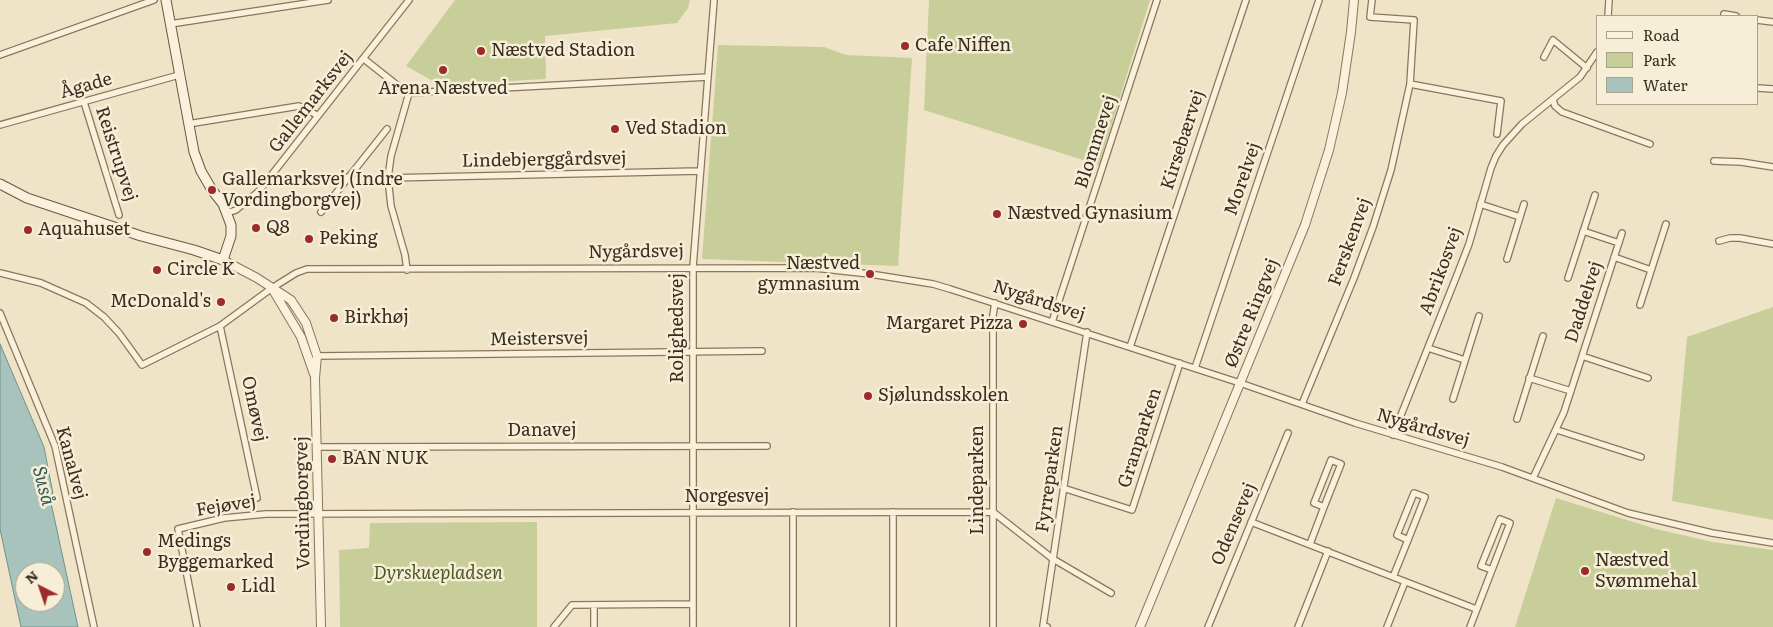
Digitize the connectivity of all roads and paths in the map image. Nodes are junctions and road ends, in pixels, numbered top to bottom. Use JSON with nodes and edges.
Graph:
{"nodes":[{"id":1,"x":154,"y":0,"type":"edge"},
{"id":2,"x":166,"y":0,"type":"edge"},
{"id":3,"x":328,"y":0,"type":"edge"},
{"id":4,"x":409,"y":0,"type":"edge"},
{"id":5,"x":714,"y":0,"type":"edge"},
{"id":6,"x":1157,"y":0,"type":"edge"},
{"id":7,"x":1246,"y":0,"type":"edge"},
{"id":8,"x":1319,"y":0,"type":"edge"},
{"id":9,"x":1354,"y":0,"type":"edge"},
{"id":10,"x":1372,"y":0,"type":"edge"},
{"id":11,"x":1609,"y":0,"type":"edge"},
{"id":12,"x":1724,"y":14,"type":"dead end"},
{"id":13,"x":1608,"y":15,"type":"edge"},
{"id":14,"x":1730,"y":15,"type":"edge"},
{"id":15,"x":1758,"y":20,"type":"edge"},
{"id":16,"x":1773,"y":22,"type":"edge"},
{"id":17,"x":170,"y":24,"type":"junction"},
{"id":18,"x":1596,"y":54,"type":"edge"},
{"id":19,"x":0,"y":55,"type":"edge"},
{"id":20,"x":1544,"y":56,"type":"dead end"},
{"id":21,"x":364,"y":59,"type":"junction"},
{"id":22,"x":1587,"y":68,"type":"junction"},
{"id":23,"x":179,"y":75,"type":"junction"},
{"id":24,"x":708,"y":77,"type":"junction"},
{"id":25,"x":1410,"y":84,"type":"junction"},
{"id":26,"x":1758,"y":88,"type":"edge"},
{"id":27,"x":1773,"y":89,"type":"edge"},
{"id":28,"x":409,"y":93,"type":"junction"},
{"id":29,"x":1554,"y":100,"type":"junction"},
{"id":30,"x":84,"y":102,"type":"junction"},
{"id":31,"x":318,"y":116,"type":"junction"},
{"id":32,"x":188,"y":124,"type":"junction"},
{"id":33,"x":0,"y":125,"type":"edge"},
{"id":34,"x":387,"y":128,"type":"dead end"},
{"id":35,"x":1497,"y":134,"type":"dead end"},
{"id":36,"x":1650,"y":144,"type":"dead end"},
{"id":37,"x":1714,"y":161,"type":"dead end"},
{"id":38,"x":1773,"y":168,"type":"edge"},
{"id":39,"x":700,"y":171,"type":"junction"},
{"id":40,"x":348,"y":178,"type":"junction"},
{"id":41,"x":388,"y":178,"type":"junction"},
{"id":42,"x":0,"y":184,"type":"edge"},
{"id":43,"x":1595,"y":195,"type":"dead end"},
{"id":44,"x":1480,"y":204,"type":"junction"},
{"id":45,"x":1524,"y":204,"type":"dead end"},
{"id":46,"x":322,"y":212,"type":"dead end"},
{"id":47,"x":227,"y":213,"type":"junction"},
{"id":48,"x":119,"y":215,"type":"dead end"},
{"id":49,"x":1520,"y":217,"type":"junction"},
{"id":50,"x":1666,"y":224,"type":"dead end"},
{"id":51,"x":1583,"y":231,"type":"junction"},
{"id":52,"x":1622,"y":233,"type":"dead end"},
{"id":53,"x":1719,"y":241,"type":"dead end"},
{"id":54,"x":1619,"y":243,"type":"junction"},
{"id":55,"x":1773,"y":244,"type":"edge"},
{"id":56,"x":1614,"y":257,"type":"junction"},
{"id":57,"x":1507,"y":259,"type":"dead end"},
{"id":58,"x":223,"y":260,"type":"junction"},
{"id":59,"x":693,"y":267,"type":"junction"},
{"id":60,"x":407,"y":270,"type":"junction"},
{"id":61,"x":1651,"y":270,"type":"junction"},
{"id":62,"x":0,"y":273,"type":"edge"},
{"id":63,"x":1568,"y":278,"type":"dead end"},
{"id":64,"x":272,"y":288,"type":"junction"},
{"id":65,"x":996,"y":303,"type":"junction"},
{"id":66,"x":1640,"y":305,"type":"dead end"},
{"id":67,"x":0,"y":313,"type":"edge"},
{"id":68,"x":1479,"y":316,"type":"dead end"},
{"id":69,"x":1052,"y":322,"type":"junction"},
{"id":70,"x":220,"y":326,"type":"junction"},
{"id":71,"x":1086,"y":332,"type":"junction"},
{"id":72,"x":1543,"y":336,"type":"dead end"},
{"id":73,"x":1130,"y":347,"type":"junction"},
{"id":74,"x":1428,"y":348,"type":"junction"},
{"id":75,"x":762,"y":351,"type":"dead end"},
{"id":76,"x":693,"y":352,"type":"junction"},
{"id":77,"x":317,"y":356,"type":"junction"},
{"id":78,"x":1582,"y":356,"type":"junction"},
{"id":79,"x":1465,"y":360,"type":"junction"},
{"id":80,"x":1180,"y":363,"type":"junction"},
{"id":81,"x":1195,"y":368,"type":"junction"},
{"id":82,"x":315,"y":378,"type":"junction"},
{"id":83,"x":1529,"y":378,"type":"junction"},
{"id":84,"x":1648,"y":378,"type":"dead end"},
{"id":85,"x":1240,"y":383,"type":"junction"},
{"id":86,"x":1571,"y":391,"type":"junction"},
{"id":87,"x":1453,"y":399,"type":"dead end"},
{"id":88,"x":1302,"y":404,"type":"junction"},
{"id":89,"x":1517,"y":418,"type":"dead end"},
{"id":90,"x":1557,"y":430,"type":"junction"},
{"id":91,"x":1288,"y":433,"type":"dead end"},
{"id":92,"x":1394,"y":435,"type":"junction"},
{"id":93,"x":693,"y":446,"type":"junction"},
{"id":94,"x":767,"y":446,"type":"dead end"},
{"id":95,"x":317,"y":447,"type":"junction"},
{"id":96,"x":1641,"y":457,"type":"dead end"},
{"id":97,"x":1533,"y":478,"type":"junction"},
{"id":98,"x":1064,"y":488,"type":"junction"},
{"id":99,"x":257,"y":498,"type":"dead end"},
{"id":100,"x":1324,"y":507,"type":"junction"},
{"id":101,"x":693,"y":512,"type":"junction"},
{"id":102,"x":793,"y":512,"type":"junction"},
{"id":103,"x":893,"y":512,"type":"junction"},
{"id":104,"x":993,"y":512,"type":"junction"},
{"id":105,"x":318,"y":514,"type":"junction"},
{"id":106,"x":1251,"y":522,"type":"junction"},
{"id":107,"x":1408,"y":540,"type":"junction"},
{"id":108,"x":1773,"y":542,"type":"edge"},
{"id":109,"x":1310,"y":544,"type":"junction"},
{"id":110,"x":1328,"y":552,"type":"junction"},
{"id":111,"x":1053,"y":559,"type":"junction"},
{"id":112,"x":1492,"y":570,"type":"junction"},
{"id":113,"x":1393,"y":577,"type":"junction"},
{"id":114,"x":1405,"y":582,"type":"junction"},
{"id":115,"x":1111,"y":593,"type":"dead end"},
{"id":116,"x":693,"y":604,"type":"junction"},
{"id":117,"x":594,"y":605,"type":"junction"},
{"id":118,"x":1476,"y":609,"type":"junction"},
{"id":119,"x":94,"y":627,"type":"edge"},
{"id":120,"x":197,"y":627,"type":"edge"},
{"id":121,"x":321,"y":627,"type":"edge"},
{"id":122,"x":554,"y":627,"type":"edge"},
{"id":123,"x":594,"y":627,"type":"edge"},
{"id":124,"x":693,"y":627,"type":"edge"},
{"id":125,"x":793,"y":627,"type":"edge"},
{"id":126,"x":893,"y":627,"type":"edge"},
{"id":127,"x":993,"y":627,"type":"edge"},
{"id":128,"x":1047,"y":627,"type":"edge"},
{"id":129,"x":1140,"y":627,"type":"edge"},
{"id":130,"x":1208,"y":627,"type":"edge"},
{"id":131,"x":1298,"y":627,"type":"edge"},
{"id":132,"x":1387,"y":627,"type":"edge"},
{"id":133,"x":1470,"y":627,"type":"edge"}],
"edges":[{"from":1,"to":19,"type":"street"},
{"from":2,"to":17,"type":"main road"},
{"from":3,"to":17,"type":"street"},
{"from":4,"to":21,"type":"street","name":"Gallemarksvej"},
{"from":5,"to":24,"type":"street","name":"Rolighedsvej"},
{"from":6,"to":69,"type":"street","name":"Blommevej"},
{"from":7,"to":73,"type":"street","name":"Kirsebærvej"},
{"from":8,"to":81,"type":"street","name":"Morelvej"},
{"from":9,"to":85,"type":"street","name":"Østre Ringvej"},
{"from":10,"to":25,"type":"street","name":"Ferskenvej"},
{"from":11,"to":13,"type":"street"},
{"from":12,"to":14,"type":"street"},
{"from":15,"to":16,"type":"street"},
{"from":17,"to":23,"type":"main road"},
{"from":18,"to":22,"type":"street","name":"Abrikosvej"},
{"from":20,"to":22,"type":"street"},
{"from":21,"to":28,"type":"street"},
{"from":21,"to":31,"type":"street","name":"Gallemarksvej"},
{"from":22,"to":29,"type":"street","name":"Abrikosvej"},
{"from":23,"to":30,"type":"street","name":"Ågade"},
{"from":23,"to":32,"type":"main road"},
{"from":24,"to":28,"type":"street"},
{"from":24,"to":39,"type":"street","name":"Rolighedsvej"},
{"from":25,"to":35,"type":"street"},
{"from":25,"to":88,"type":"street","name":"Ferskenvej"},
{"from":26,"to":27,"type":"street"},
{"from":28,"to":41,"type":"street"},
{"from":29,"to":36,"type":"street"},
{"from":29,"to":44,"type":"street","name":"Abrikosvej"},
{"from":30,"to":33,"type":"street","name":"Ågade"},
{"from":30,"to":48,"type":"street","name":"Reistrupvej"},
{"from":31,"to":32,"type":"street"},
{"from":31,"to":47,"type":"street","name":"Gallemarksvej"},
{"from":32,"to":47,"type":"main road"},
{"from":34,"to":40,"type":"street"},
{"from":37,"to":38,"type":"street"},
{"from":39,"to":41,"type":"street","name":"Lindebjerggårdsvej"},
{"from":39,"to":59,"type":"street","name":"Rolighedsvej"},
{"from":40,"to":41,"type":"street","name":"Lindebjerggårdsvej"},
{"from":40,"to":46,"type":"street"},
{"from":41,"to":60,"type":"street"},
{"from":42,"to":58,"type":"main road"},
{"from":43,"to":51,"type":"street","name":"Daddelvej"},
{"from":44,"to":49,"type":"street"},
{"from":44,"to":74,"type":"street","name":"Abrikosvej"},
{"from":45,"to":49,"type":"street"},
{"from":47,"to":58,"type":"main road"},
{"from":49,"to":57,"type":"street"},
{"from":50,"to":61,"type":"street"},
{"from":51,"to":54,"type":"street","name":"Daddelvej"},
{"from":51,"to":63,"type":"street","name":"Daddelvej"},
{"from":52,"to":54,"type":"street","name":"Daddelvej"},
{"from":53,"to":55,"type":"street"},
{"from":54,"to":56,"type":"street","name":"Daddelvej"},
{"from":56,"to":61,"type":"street","name":"Daddelvej"},
{"from":56,"to":78,"type":"street","name":"Daddelvej"},
{"from":58,"to":64,"type":"street","name":"Vordingborgvej"},
{"from":59,"to":60,"type":"street","name":"Nygårdsvej"},
{"from":59,"to":65,"type":"street","name":"Nygårdsvej"},
{"from":59,"to":76,"type":"street","name":"Rolighedsvej"},
{"from":60,"to":64,"type":"street","name":"Nygårdsvej"},
{"from":61,"to":66,"type":"street"},
{"from":62,"to":70,"type":"street","name":"Nygårdsvej"},
{"from":64,"to":70,"type":"street","name":"Nygårdsvej"},
{"from":64,"to":77,"type":"street","name":"Vordingborgvej"},
{"from":64,"to":82,"type":"street","name":"Vordingborgvej"},
{"from":65,"to":69,"type":"street","name":"Nygårdsvej"},
{"from":65,"to":104,"type":"street","name":"Lindeparken"},
{"from":67,"to":119,"type":"street","name":"Kanalvej"},
{"from":68,"to":79,"type":"street"},
{"from":69,"to":71,"type":"street","name":"Nygårdsvej"},
{"from":70,"to":99,"type":"street","name":"Omøvej"},
{"from":71,"to":73,"type":"street","name":"Nygårdsvej"},
{"from":71,"to":98,"type":"street","name":"Fyrreparken"},
{"from":72,"to":83,"type":"street","name":"Daddelvej"},
{"from":73,"to":80,"type":"street","name":"Nygårdsvej"},
{"from":74,"to":79,"type":"street"},
{"from":74,"to":92,"type":"street","name":"Abrikosvej"},
{"from":75,"to":76,"type":"street","name":"Meistersvej"},
{"from":76,"to":77,"type":"street","name":"Meistersvej"},
{"from":76,"to":93,"type":"street","name":"Rolighedsvej"},
{"from":77,"to":82,"type":"street","name":"Vordingborgvej"},
{"from":78,"to":84,"type":"street","name":"Daddelvej"},
{"from":78,"to":86,"type":"street","name":"Daddelvej"},
{"from":79,"to":87,"type":"street"},
{"from":80,"to":81,"type":"street","name":"Nygårdsvej"},
{"from":80,"to":98,"type":"street","name":"Granparken"},
{"from":81,"to":85,"type":"street","name":"Nygårdsvej"},
{"from":82,"to":95,"type":"street","name":"Vordingborgvej"},
{"from":83,"to":86,"type":"street"},
{"from":83,"to":89,"type":"street","name":"Daddelvej"},
{"from":85,"to":88,"type":"street","name":"Nygårdsvej"},
{"from":85,"to":129,"type":"street","name":"Østre Ringvej"},
{"from":86,"to":90,"type":"street","name":"Daddelvej"},
{"from":88,"to":92,"type":"street","name":"Nygårdsvej"},
{"from":90,"to":96,"type":"street"},
{"from":90,"to":97,"type":"street","name":"Daddelvej"},
{"from":91,"to":106,"type":"street","name":"Odensevej"},
{"from":92,"to":97,"type":"street","name":"Nygårdsvej"},
{"from":93,"to":94,"type":"street","name":"Danavej"},
{"from":93,"to":95,"type":"street","name":"Danavej"},
{"from":93,"to":101,"type":"street","name":"Rolighedsvej"},
{"from":95,"to":105,"type":"street","name":"Vordingborgvej"},
{"from":97,"to":108,"type":"street","name":"Nygårdsvej"},
{"from":98,"to":111,"type":"street","name":"Fyrreparken"},
{"from":100,"to":100,"type":"street"},
{"from":100,"to":109,"type":"street"},
{"from":101,"to":102,"type":"street","name":"Norgesvej"},
{"from":101,"to":105,"type":"street","name":"Norgesvej"},
{"from":101,"to":116,"type":"street","name":"Rolighedsvej"},
{"from":102,"to":103,"type":"street","name":"Norgesvej"},
{"from":102,"to":125,"type":"street"},
{"from":103,"to":104,"type":"street","name":"Norgesvej"},
{"from":103,"to":126,"type":"street"},
{"from":104,"to":111,"type":"street"},
{"from":104,"to":127,"type":"street","name":"Lindeparken"},
{"from":105,"to":120,"type":"street","name":"Fejøvej"},
{"from":105,"to":121,"type":"street","name":"Vordingborgvej"},
{"from":106,"to":109,"type":"street"},
{"from":106,"to":130,"type":"street","name":"Odensevej"},
{"from":107,"to":107,"type":"street"},
{"from":107,"to":113,"type":"street"},
{"from":109,"to":110,"type":"street"},
{"from":110,"to":113,"type":"street"},
{"from":110,"to":131,"type":"street"},
{"from":111,"to":115,"type":"street"},
{"from":111,"to":128,"type":"street","name":"Fyrreparken"},
{"from":112,"to":112,"type":"street"},
{"from":112,"to":118,"type":"street"},
{"from":113,"to":114,"type":"street"},
{"from":114,"to":118,"type":"street"},
{"from":114,"to":132,"type":"street"},
{"from":116,"to":117,"type":"street"},
{"from":116,"to":124,"type":"street","name":"Rolighedsvej"},
{"from":117,"to":122,"type":"street"},
{"from":117,"to":123,"type":"street"},
{"from":118,"to":133,"type":"street"}]}
